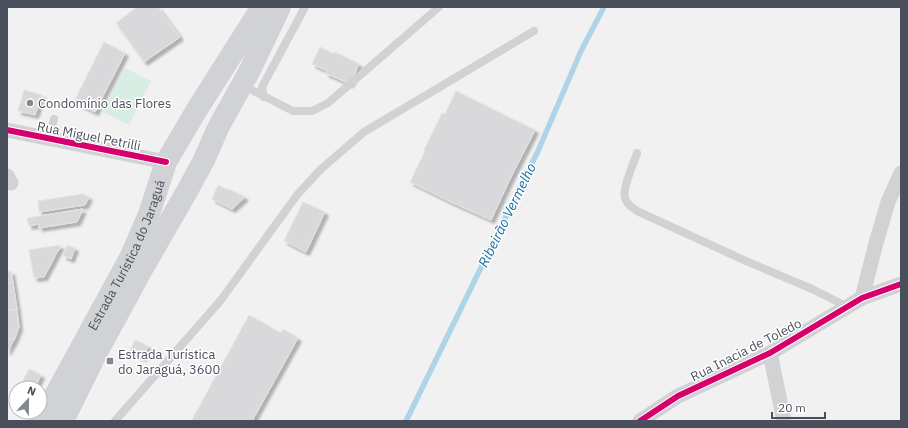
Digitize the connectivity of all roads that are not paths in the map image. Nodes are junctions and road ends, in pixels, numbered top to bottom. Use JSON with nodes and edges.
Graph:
{"nodes":[{"id":1,"x":262,"y":7,"type":"edge"},
{"id":2,"x":280,"y":7,"type":"edge"},
{"id":3,"x":305,"y":7,"type":"edge"},
{"id":4,"x":439,"y":7,"type":"edge"},
{"id":5,"x":534,"y":31,"type":"dead end"},
{"id":6,"x":242,"y":84,"type":"junction"},
{"id":7,"x":264,"y":97,"type":"junction"},
{"id":8,"x":54,"y":119,"type":"dead end"},
{"id":9,"x":7,"y":130,"type":"edge"},
{"id":10,"x":49,"y":139,"type":"junction"},
{"id":11,"x":637,"y":152,"type":"dead end"},
{"id":12,"x":204,"y":160,"type":"junction"},
{"id":13,"x":166,"y":162,"type":"junction"},
{"id":14,"x":901,"y":173,"type":"edge"},
{"id":15,"x":901,"y":284,"type":"edge"},
{"id":16,"x":862,"y":298,"type":"junction"},
{"id":17,"x":848,"y":306,"type":"junction"},
{"id":18,"x":770,"y":353,"type":"junction"},
{"id":19,"x":41,"y":421,"type":"edge"},
{"id":20,"x":64,"y":421,"type":"edge"},
{"id":21,"x":115,"y":421,"type":"edge"},
{"id":22,"x":640,"y":421,"type":"edge"},
{"id":23,"x":784,"y":421,"type":"edge"}],
"edges":[{"from":1,"to":13,"type":"main road","name":"Estrada Turística do Jaraguá"},
{"from":2,"to":6,"type":"main road","name":"Estrada Turística do Jaraguá"},
{"from":3,"to":7,"type":"lane"},
{"from":4,"to":7,"type":"lane"},
{"from":5,"to":21,"type":"lane"},
{"from":6,"to":7,"type":"lane"},
{"from":6,"to":12,"type":"main road","name":"Estrada Turística do Jaraguá"},
{"from":8,"to":10,"type":"lane"},
{"from":9,"to":10,"type":"street","name":"Rua Miguel Petrilli"},
{"from":10,"to":13,"type":"street","name":"Rua Miguel Petrilli"},
{"from":11,"to":17,"type":"lane"},
{"from":12,"to":13,"type":"main road"},
{"from":12,"to":20,"type":"main road","name":"Estrada Turística do Jaraguá"},
{"from":13,"to":19,"type":"main road","name":"Estrada Turística do Jaraguá"},
{"from":14,"to":16,"type":"street"},
{"from":15,"to":16,"type":"street","name":"Rua Inacia de Toledo"},
{"from":16,"to":17,"type":"street","name":"Rua Inacia de Toledo"},
{"from":17,"to":18,"type":"street","name":"Rua Inacia de Toledo"},
{"from":18,"to":22,"type":"street","name":"Rua Inacia de Toledo"},
{"from":18,"to":23,"type":"street"}]}
